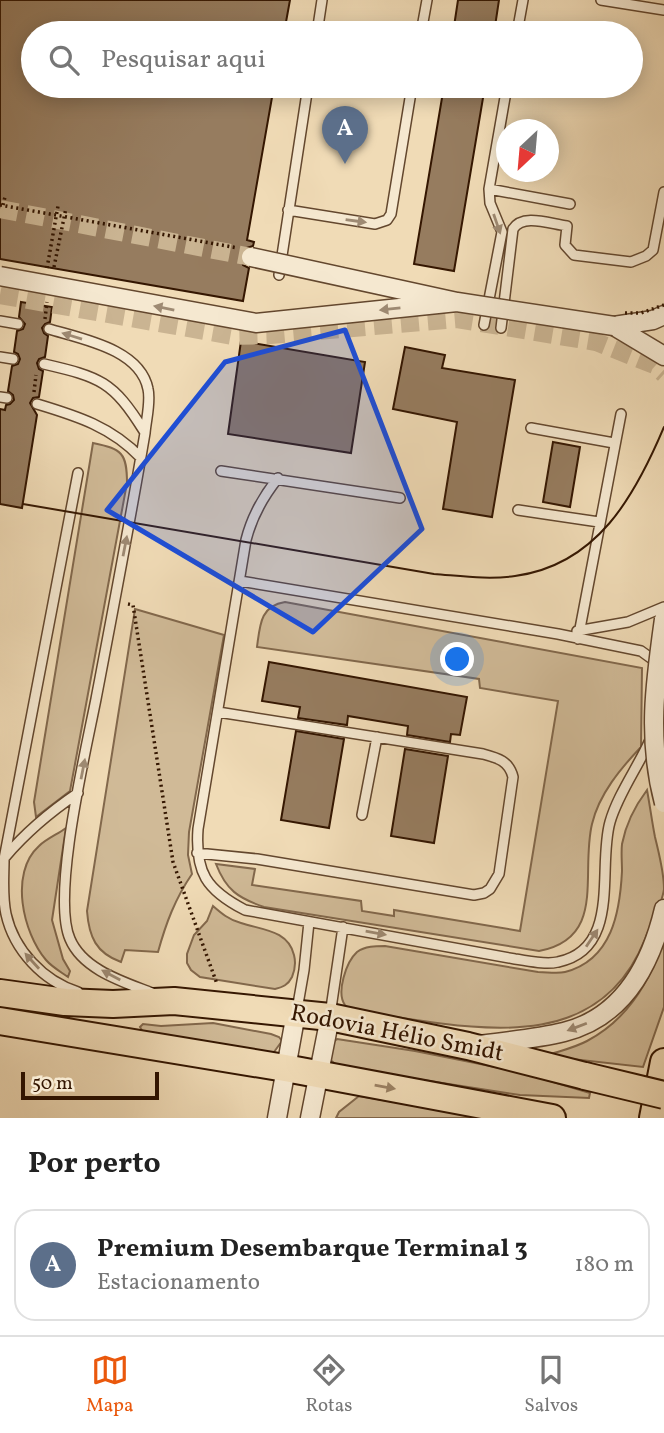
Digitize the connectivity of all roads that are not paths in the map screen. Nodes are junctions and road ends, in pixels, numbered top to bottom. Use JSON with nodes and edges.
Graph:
{"nodes":[{"id":1,"x":322,"y":0,"type":"edge"},
{"id":2,"x":427,"y":0,"type":"edge"},
{"id":3,"x":523,"y":0,"type":"edge"},
{"id":4,"x":601,"y":0,"type":"edge"},
{"id":5,"x":664,"y":10,"type":"edge"},
{"id":6,"x":319,"y":21,"type":"edge"},
{"id":7,"x":423,"y":21,"type":"edge"},
{"id":8,"x":519,"y":21,"type":"edge"},
{"id":9,"x":306,"y":98,"type":"edge"},
{"id":10,"x":410,"y":98,"type":"edge"},
{"id":11,"x":505,"y":98,"type":"edge"},
{"id":12,"x":489,"y":189,"type":"junction"},
{"id":13,"x":664,"y":192,"type":"edge"},
{"id":14,"x":570,"y":204,"type":"dead end"},
{"id":15,"x":288,"y":210,"type":"junction"},
{"id":16,"x":249,"y":253,"type":"tunnel mouth"},
{"id":17,"x":279,"y":275,"type":"dead end"},
{"id":18,"x":0,"y":276,"type":"edge"},
{"id":19,"x":457,"y":302,"type":"junction"},
{"id":20,"x":664,"y":315,"type":"edge"},
{"id":21,"x":0,"y":321,"type":"edge"},
{"id":22,"x":18,"y":324,"type":"dead end"},
{"id":23,"x":484,"y":325,"type":"dead end"},
{"id":24,"x":614,"y":327,"type":"junction"},
{"id":25,"x":501,"y":328,"type":"dead end"},
{"id":26,"x":49,"y":329,"type":"dead end"},
{"id":27,"x":664,"y":356,"type":"edge"},
{"id":28,"x":0,"y":357,"type":"edge"},
{"id":29,"x":13,"y":359,"type":"dead end"},
{"id":30,"x":44,"y":364,"type":"dead end"},
{"id":31,"x":37,"y":404,"type":"dead end"},
{"id":32,"x":621,"y":414,"type":"dead end"},
{"id":33,"x":531,"y":428,"type":"dead end"},
{"id":34,"x":145,"y":433,"type":"junction"},
{"id":35,"x":614,"y":443,"type":"junction"},
{"id":36,"x":141,"y":458,"type":"junction"},
{"id":37,"x":221,"y":471,"type":"dead end"},
{"id":38,"x":78,"y":473,"type":"dead end"},
{"id":39,"x":278,"y":478,"type":"junction"},
{"id":40,"x":400,"y":498,"type":"dead end"},
{"id":41,"x":518,"y":510,"type":"dead end"},
{"id":42,"x":599,"y":522,"type":"junction"},
{"id":43,"x":240,"y":581,"type":"junction"},
{"id":44,"x":664,"y":607,"type":"edge"},
{"id":45,"x":664,"y":619,"type":"edge"},
{"id":46,"x":579,"y":634,"type":"junction"},
{"id":47,"x":664,"y":670,"type":"edge"},
{"id":48,"x":664,"y":710,"type":"edge"},
{"id":49,"x":218,"y":712,"type":"junction"},
{"id":50,"x":377,"y":737,"type":"junction"},
{"id":51,"x":78,"y":793,"type":"junction"},
{"id":52,"x":664,"y":803,"type":"edge"},
{"id":53,"x":362,"y":815,"type":"dead end"},
{"id":54,"x":197,"y":853,"type":"junction"},
{"id":55,"x":4,"y":859,"type":"junction"},
{"id":56,"x":664,"y":909,"type":"edge"},
{"id":57,"x":309,"y":922,"type":"junction"},
{"id":58,"x":343,"y":927,"type":"junction"},
{"id":59,"x":0,"y":993,"type":"edge"},
{"id":60,"x":174,"y":1001,"type":"junction"},
{"id":61,"x":113,"y":1004,"type":"junction"},
{"id":62,"x":296,"y":1013,"type":"junction"},
{"id":63,"x":330,"y":1017,"type":"junction"},
{"id":64,"x":0,"y":1021,"type":"edge"},
{"id":65,"x":468,"y":1046,"type":"junction"},
{"id":66,"x":663,"y":1057,"type":"edge"},
{"id":67,"x":285,"y":1068,"type":"junction"},
{"id":68,"x":318,"y":1074,"type":"junction"},
{"id":69,"x":664,"y":1095,"type":"edge"},
{"id":70,"x":277,"y":1118,"type":"edge"},
{"id":71,"x":310,"y":1118,"type":"edge"},
{"id":72,"x":552,"y":1118,"type":"edge"},
{"id":73,"x":653,"y":1118,"type":"edge"}],
"edges":[{"from":1,"to":6,"type":"lane"},
{"from":2,"to":7,"type":"lane"},
{"from":3,"to":8,"type":"lane"},
{"from":4,"to":5,"type":"lane"},
{"from":9,"to":15,"type":"lane"},
{"from":15,"to":10,"type":"lane","one_way":true},
{"from":11,"to":12,"type":"lane"},
{"from":12,"to":14,"type":"lane"},
{"from":12,"to":23,"type":"lane","one_way":true},
{"from":13,"to":25,"type":"lane"},
{"from":15,"to":17,"type":"lane"},
{"from":16,"to":19,"type":"street","bridge":true},
{"from":19,"to":18,"type":"street","one_way":true,"bridge":true},
{"from":19,"to":24,"type":"street","bridge":true},
{"from":20,"to":24,"type":"street"},
{"from":21,"to":22,"type":"lane"},
{"from":24,"to":27,"type":"street"},
{"from":34,"to":26,"type":"lane","one_way":true},
{"from":28,"to":29,"type":"lane"},
{"from":30,"to":34,"type":"lane"},
{"from":31,"to":36,"type":"lane"},
{"from":32,"to":35,"type":"lane"},
{"from":33,"to":35,"type":"lane"},
{"from":34,"to":36,"type":"lane"},
{"from":35,"to":42,"type":"lane"},
{"from":51,"to":36,"type":"lane","one_way":true},
{"from":37,"to":39,"type":"lane"},
{"from":38,"to":55,"type":"lane"},
{"from":39,"to":40,"type":"lane"},
{"from":39,"to":43,"type":"lane"},
{"from":41,"to":42,"type":"lane"},
{"from":42,"to":46,"type":"lane"},
{"from":43,"to":46,"type":"lane"},
{"from":43,"to":49,"type":"lane"},
{"from":44,"to":46,"type":"lane"},
{"from":45,"to":52,"type":"street","bridge":true},
{"from":46,"to":47,"type":"lane"},
{"from":58,"to":48,"type":"lane","one_way":true},
{"from":49,"to":50,"type":"lane"},
{"from":49,"to":54,"type":"lane"},
{"from":50,"to":53,"type":"lane"},
{"from":50,"to":54,"type":"lane"},
{"from":51,"to":55,"type":"lane"},
{"from":60,"to":51,"type":"lane","one_way":true},
{"from":54,"to":57,"type":"lane"},
{"from":61,"to":55,"type":"lane","one_way":true},
{"from":56,"to":65,"type":"street","one_way":true},
{"from":57,"to":58,"type":"lane"},
{"from":57,"to":62,"type":"lane"},
{"from":58,"to":63,"type":"lane"},
{"from":59,"to":61,"type":"main road","name":"Rodovia Hélio Smidt"},
{"from":60,"to":61,"type":"main road","name":"Rodovia Hélio Smidt"},
{"from":60,"to":62,"type":"main road","name":"Rodovia Hélio Smidt"},
{"from":62,"to":63,"type":"main road","name":"Rodovia Hélio Smidt"},
{"from":62,"to":67,"type":"street"},
{"from":63,"to":65,"type":"main road","name":"Rodovia Hélio Smidt"},
{"from":63,"to":68,"type":"street"},
{"from":64,"to":67,"type":"main road"},
{"from":65,"to":69,"type":"main road","name":"Rodovia Hélio Smidt","bridge":true},
{"from":66,"to":73,"type":"main road"},
{"from":67,"to":68,"type":"main road"},
{"from":67,"to":70,"type":"street"},
{"from":68,"to":71,"type":"street"},
{"from":68,"to":72,"type":"main road","one_way":true}]}
